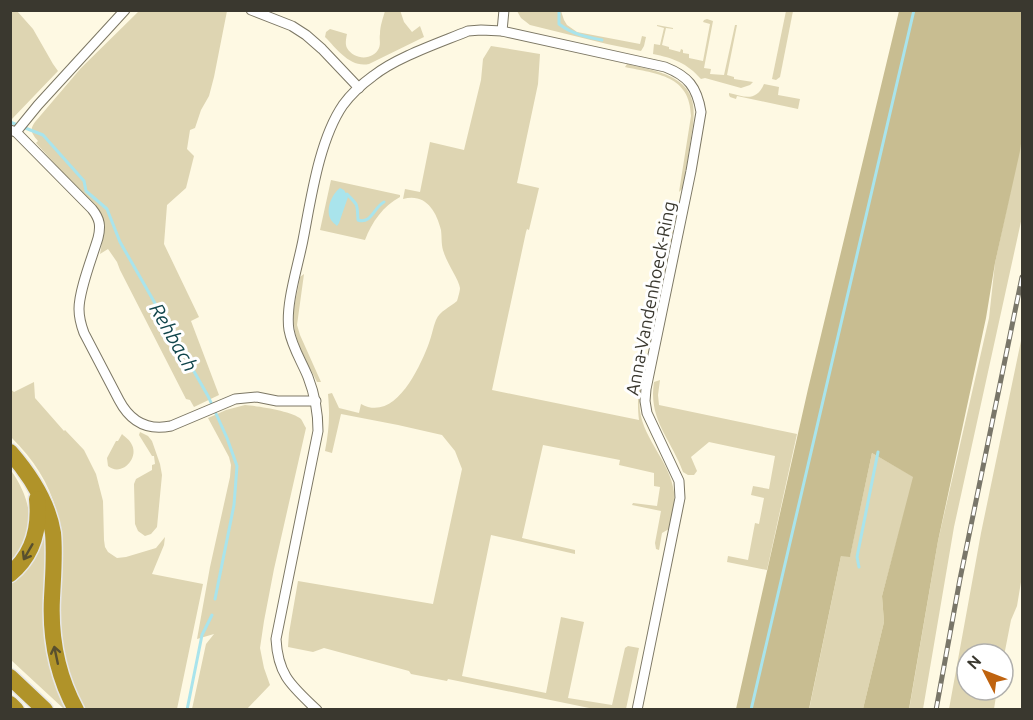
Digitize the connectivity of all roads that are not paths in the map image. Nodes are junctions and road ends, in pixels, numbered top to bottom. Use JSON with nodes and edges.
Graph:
{"nodes":[{"id":1,"x":125,"y":10,"type":"edge"},
{"id":2,"x":251,"y":10,"type":"edge"},
{"id":3,"x":499,"y":10,"type":"edge"},
{"id":4,"x":504,"y":10,"type":"edge"},
{"id":5,"x":499,"y":30,"type":"junction"},
{"id":6,"x":359,"y":88,"type":"junction"},
{"id":7,"x":15,"y":130,"type":"edge"},
{"id":8,"x":316,"y":401,"type":"junction"},
{"id":9,"x":10,"y":452,"type":"edge"},
{"id":10,"x":34,"y":484,"type":"junction"},
{"id":11,"x":10,"y":574,"type":"edge"},
{"id":12,"x":10,"y":677,"type":"edge"},
{"id":13,"x":10,"y":704,"type":"edge"},
{"id":14,"x":16,"y":710,"type":"edge"},
{"id":15,"x":45,"y":710,"type":"edge"},
{"id":16,"x":76,"y":710,"type":"edge"},
{"id":17,"x":317,"y":710,"type":"edge"},
{"id":18,"x":637,"y":710,"type":"edge"}],
"edges":[{"from":1,"to":7,"type":"street"},
{"from":2,"to":6,"type":"street"},
{"from":3,"to":5,"type":"street"},
{"from":4,"to":5,"type":"street"},
{"from":5,"to":6,"type":"street","name":"Anna-Vandenhoeck-Ring"},
{"from":5,"to":18,"type":"street","name":"Anna-Vandenhoeck-Ring"},
{"from":6,"to":8,"type":"street","name":"Anna-Vandenhoeck-Ring"},
{"from":7,"to":8,"type":"street"},
{"from":8,"to":17,"type":"street","name":"Anna-Vandenhoeck-Ring"},
{"from":9,"to":10,"type":"highway"},
{"from":10,"to":11,"type":"highway","one_way":true},
{"from":16,"to":10,"type":"highway","one_way":true},
{"from":12,"to":15,"type":"highway"},
{"from":13,"to":14,"type":"highway"}]}
